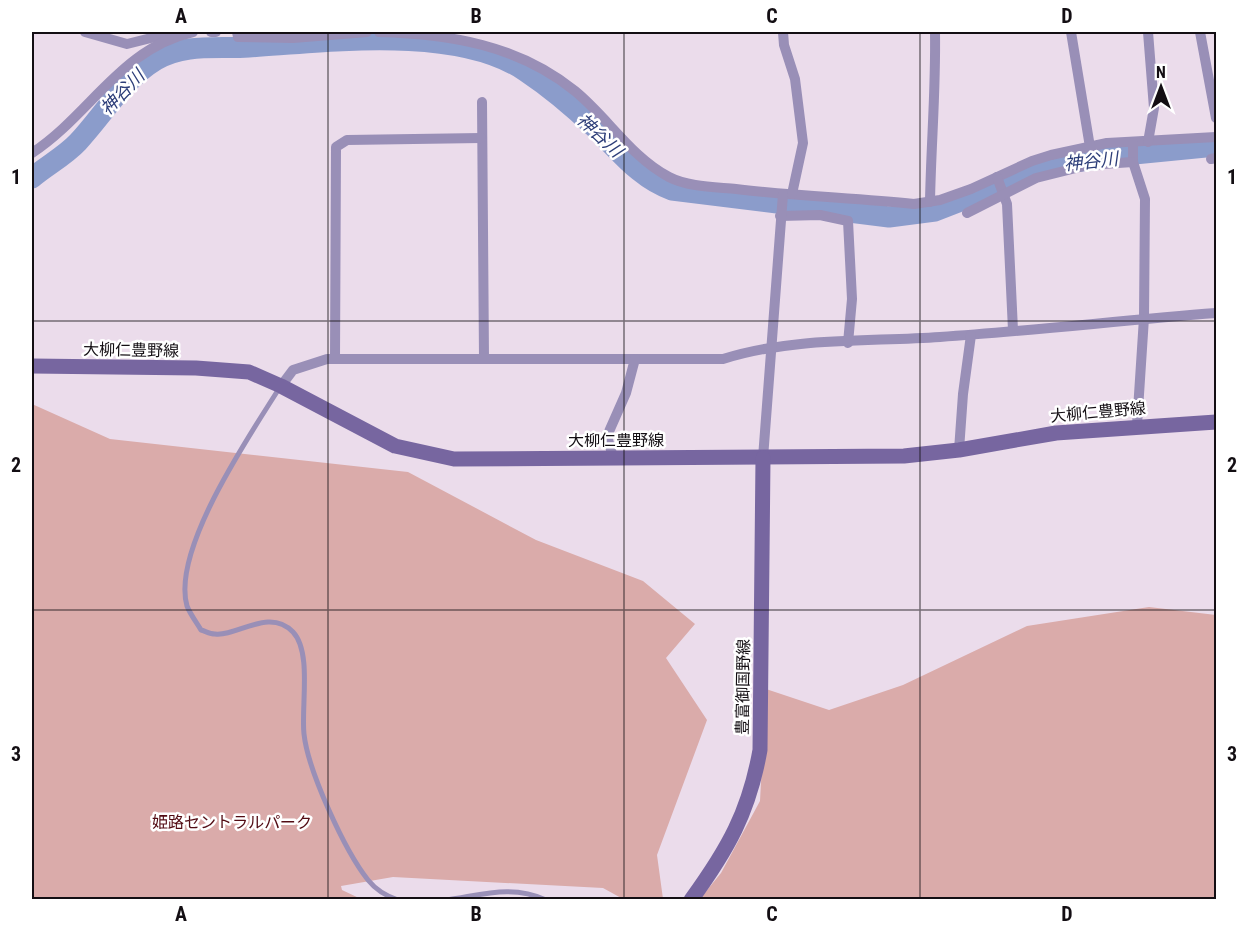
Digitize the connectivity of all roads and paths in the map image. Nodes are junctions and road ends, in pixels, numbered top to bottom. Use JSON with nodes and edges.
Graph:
{"nodes":[{"id":1,"x":85,"y":32,"type":"edge"},
{"id":2,"x":193,"y":32,"type":"edge"},
{"id":3,"x":237,"y":32,"type":"edge"},
{"id":4,"x":367,"y":32,"type":"edge"},
{"id":5,"x":379,"y":32,"type":"edge"},
{"id":6,"x":783,"y":32,"type":"edge"},
{"id":7,"x":935,"y":32,"type":"edge"},
{"id":8,"x":1071,"y":32,"type":"edge"},
{"id":9,"x":1148,"y":32,"type":"edge"},
{"id":10,"x":1200,"y":32,"type":"edge"},
{"id":11,"x":170,"y":38,"type":"junction"},
{"id":12,"x":127,"y":44,"type":"junction"},
{"id":13,"x":126,"y":64,"type":"junction"},
{"id":14,"x":482,"y":102,"type":"dead end"},
{"id":15,"x":1216,"y":118,"type":"edge"},
{"id":16,"x":1216,"y":137,"type":"edge"},
{"id":17,"x":481,"y":138,"type":"junction"},
{"id":18,"x":1148,"y":142,"type":"junction"},
{"id":19,"x":1133,"y":144,"type":"junction"},
{"id":20,"x":1090,"y":147,"type":"junction"},
{"id":21,"x":32,"y":153,"type":"edge"},
{"id":22,"x":1133,"y":161,"type":"junction"},
{"id":23,"x":1001,"y":185,"type":"junction"},
{"id":24,"x":786,"y":195,"type":"junction"},
{"id":25,"x":930,"y":202,"type":"junction"},
{"id":26,"x":967,"y":213,"type":"dead end"},
{"id":27,"x":780,"y":214,"type":"junction"},
{"id":28,"x":1216,"y":313,"type":"edge"},
{"id":29,"x":1144,"y":318,"type":"junction"},
{"id":30,"x":1013,"y":330,"type":"junction"},
{"id":31,"x":971,"y":335,"type":"junction"},
{"id":32,"x":848,"y":343,"type":"junction"},
{"id":33,"x":771,"y":348,"type":"junction"},
{"id":34,"x":484,"y":358,"type":"junction"},
{"id":35,"x":335,"y":359,"type":"junction"},
{"id":36,"x":635,"y":359,"type":"junction"},
{"id":37,"x":32,"y":366,"type":"edge"},
{"id":38,"x":281,"y":386,"type":"junction"},
{"id":39,"x":1216,"y":422,"type":"edge"},
{"id":40,"x":1137,"y":425,"type":"junction"},
{"id":41,"x":959,"y":450,"type":"junction"},
{"id":42,"x":613,"y":457,"type":"junction"},
{"id":43,"x":764,"y":458,"type":"junction"},
{"id":44,"x":398,"y":900,"type":"edge"},
{"id":45,"x":447,"y":900,"type":"edge"},
{"id":46,"x":546,"y":900,"type":"edge"},
{"id":47,"x":691,"y":900,"type":"edge"}],
"edges":[{"from":1,"to":12,"type":"street"},
{"from":2,"to":11,"type":"street"},
{"from":3,"to":4,"type":"street"},
{"from":5,"to":24,"type":"street"},
{"from":6,"to":24,"type":"street"},
{"from":7,"to":25,"type":"street"},
{"from":8,"to":20,"type":"street"},
{"from":9,"to":18,"type":"street"},
{"from":10,"to":15,"type":"street"},
{"from":11,"to":12,"type":"street"},
{"from":11,"to":13,"type":"street"},
{"from":12,"to":13,"type":"street"},
{"from":13,"to":21,"type":"street"},
{"from":14,"to":17,"type":"street"},
{"from":16,"to":18,"type":"street"},
{"from":17,"to":34,"type":"street"},
{"from":17,"to":35,"type":"street"},
{"from":18,"to":19,"type":"street"},
{"from":19,"to":20,"type":"street"},
{"from":19,"to":22,"type":"street"},
{"from":20,"to":23,"type":"street"},
{"from":22,"to":23,"type":"street"},
{"from":22,"to":29,"type":"street"},
{"from":23,"to":25,"type":"street"},
{"from":23,"to":26,"type":"street"},
{"from":23,"to":30,"type":"street"},
{"from":24,"to":25,"type":"street"},
{"from":24,"to":27,"type":"street"},
{"from":27,"to":32,"type":"street"},
{"from":27,"to":33,"type":"street"},
{"from":28,"to":29,"type":"street"},
{"from":29,"to":30,"type":"street"},
{"from":29,"to":40,"type":"street"},
{"from":30,"to":31,"type":"street"},
{"from":31,"to":32,"type":"street"},
{"from":31,"to":41,"type":"street"},
{"from":32,"to":33,"type":"street"},
{"from":33,"to":36,"type":"street"},
{"from":33,"to":43,"type":"street"},
{"from":34,"to":35,"type":"street"},
{"from":34,"to":36,"type":"street"},
{"from":35,"to":38,"type":"street"},
{"from":36,"to":42,"type":"street"},
{"from":37,"to":38,"type":"main road","name":"大柳仁豊野線"},
{"from":38,"to":42,"type":"main road","name":"大柳仁豊野線"},
{"from":38,"to":44,"type":"lane"},
{"from":39,"to":40,"type":"main road","name":"大柳仁豊野線"},
{"from":40,"to":41,"type":"main road","name":"大柳仁豊野線"},
{"from":41,"to":43,"type":"main road","name":"大柳仁豊野線"},
{"from":42,"to":43,"type":"main road","name":"大柳仁豊野線"},
{"from":43,"to":47,"type":"main road","name":"豊富御国野線"},
{"from":45,"to":46,"type":"lane"}]}
